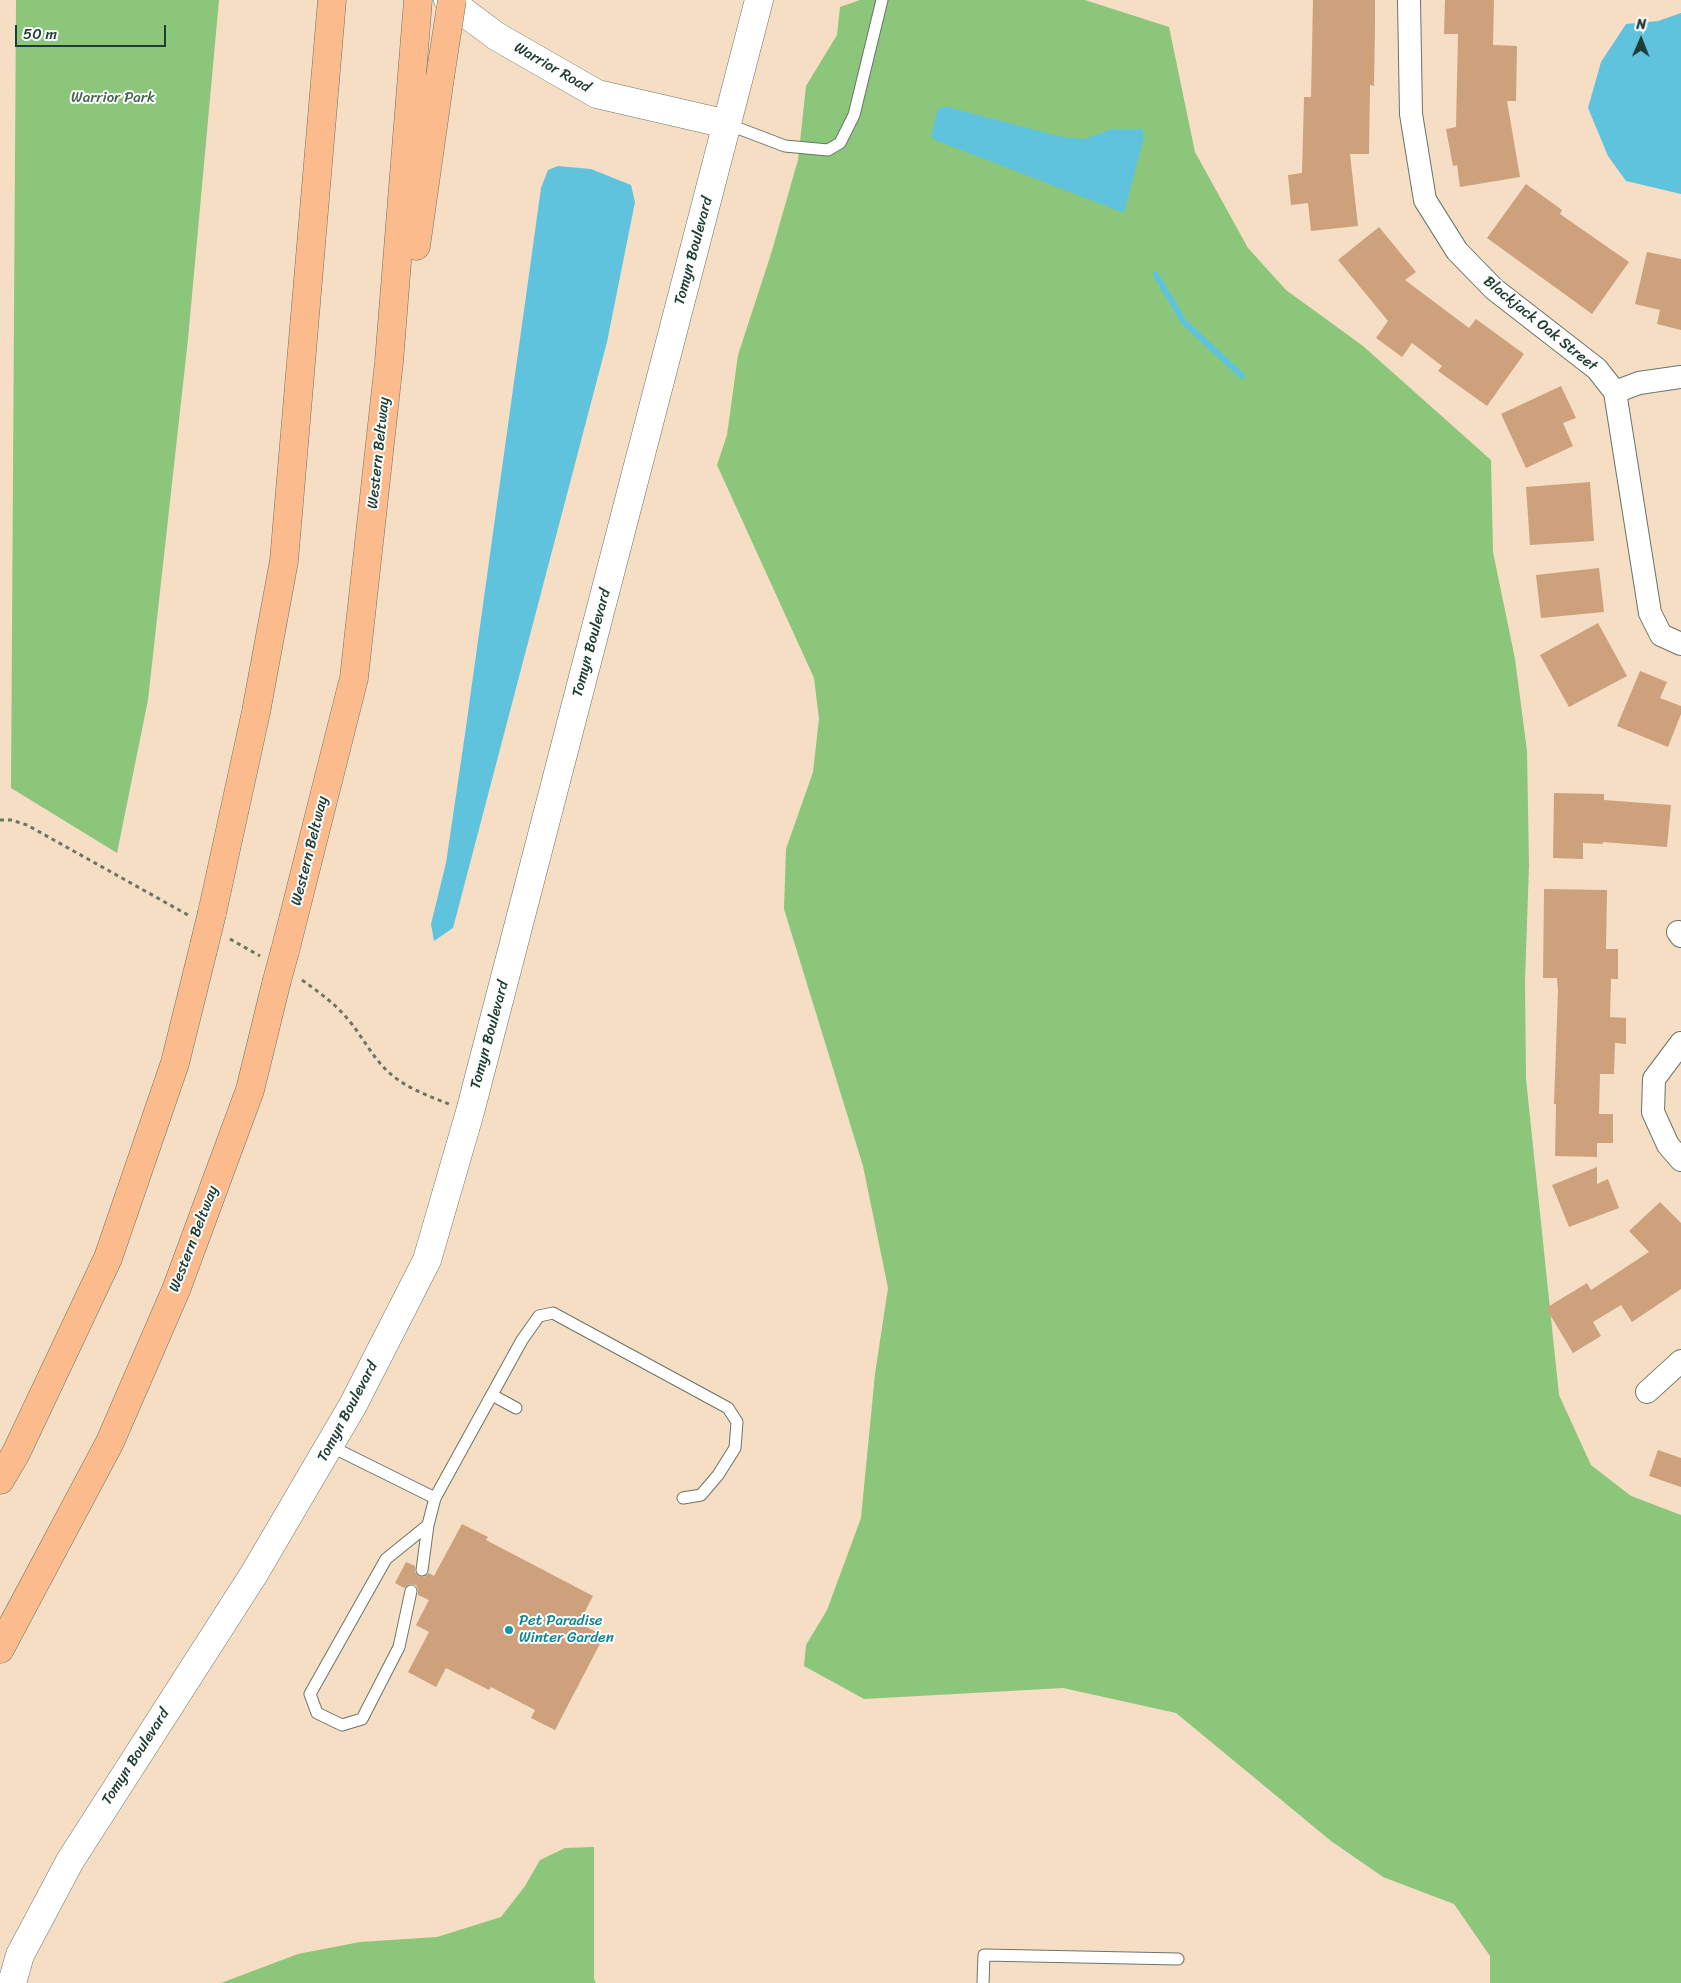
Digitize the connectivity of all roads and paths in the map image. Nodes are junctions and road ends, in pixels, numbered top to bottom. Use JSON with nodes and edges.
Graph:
{"nodes":[{"id":1,"x":332,"y":0,"type":"edge"},
{"id":2,"x":418,"y":0,"type":"edge"},
{"id":3,"x":450,"y":0,"type":"edge"},
{"id":4,"x":759,"y":0,"type":"edge"},
{"id":5,"x":882,"y":0,"type":"edge"},
{"id":6,"x":1409,"y":0,"type":"edge"},
{"id":7,"x":726,"y":124,"type":"junction"},
{"id":8,"x":1681,"y":376,"type":"edge"},
{"id":9,"x":1615,"y":392,"type":"junction"},
{"id":10,"x":1681,"y":644,"type":"edge"},
{"id":11,"x":354,"y":678,"type":"junction"},
{"id":12,"x":0,"y":820,"type":"edge"},
{"id":13,"x":207,"y":927,"type":"junction"},
{"id":14,"x":276,"y":955,"type":"junction"},
{"id":15,"x":288,"y":981,"type":"junction"},
{"id":16,"x":1681,"y":1044,"type":"edge"},
{"id":17,"x":470,"y":1112,"type":"junction"},
{"id":18,"x":1681,"y":1160,"type":"edge"},
{"id":19,"x":1681,"y":1361,"type":"edge"},
{"id":20,"x":1647,"y":1392,"type":"dead end"},
{"id":21,"x":492,"y":1395,"type":"junction"},
{"id":22,"x":516,"y":1408,"type":"dead end"},
{"id":23,"x":330,"y":1446,"type":"junction"},
{"id":24,"x":0,"y":1480,"type":"edge"},
{"id":25,"x":435,"y":1498,"type":"junction"},
{"id":26,"x":683,"y":1498,"type":"dead end"},
{"id":27,"x":428,"y":1525,"type":"junction"},
{"id":28,"x":422,"y":1570,"type":"dead end"},
{"id":29,"x":411,"y":1592,"type":"dead end"},
{"id":30,"x":0,"y":1649,"type":"edge"},
{"id":31,"x":1178,"y":1959,"type":"dead end"},
{"id":32,"x":12,"y":1983,"type":"edge"},
{"id":33,"x":983,"y":1983,"type":"edge"}],
"edges":[{"from":1,"to":13,"type":"highway"},
{"from":2,"to":11,"type":"highway","name":"Western Beltway"},
{"from":3,"to":7,"type":"street","name":"Warrior Road"},
{"from":3,"to":11,"type":"highway","bridge":true},
{"from":4,"to":7,"type":"street","name":"Tomyn Boulevard"},
{"from":5,"to":7,"type":"lane"},
{"from":6,"to":9,"type":"street","name":"Blackjack Oak Street"},
{"from":7,"to":17,"type":"street","name":"Tomyn Boulevard"},
{"from":8,"to":9,"type":"street"},
{"from":9,"to":10,"type":"street","name":"Blackjack Oak Street"},
{"from":11,"to":14,"type":"highway","name":"Western Beltway"},
{"from":12,"to":13,"type":"path"},
{"from":13,"to":14,"type":"path"},
{"from":13,"to":24,"type":"highway"},
{"from":14,"to":15,"type":"highway","name":"Western Beltway","bridge":true},
{"from":15,"to":17,"type":"path"},
{"from":15,"to":30,"type":"highway","name":"Western Beltway"},
{"from":16,"to":18,"type":"street"},
{"from":17,"to":23,"type":"street","name":"Tomyn Boulevard"},
{"from":19,"to":20,"type":"street"},
{"from":21,"to":22,"type":"lane"},
{"from":21,"to":25,"type":"lane"},
{"from":21,"to":26,"type":"lane"},
{"from":23,"to":25,"type":"lane"},
{"from":23,"to":32,"type":"street","name":"Tomyn Boulevard"},
{"from":25,"to":27,"type":"lane"},
{"from":27,"to":28,"type":"lane"},
{"from":27,"to":29,"type":"lane"},
{"from":31,"to":33,"type":"lane"}]}
